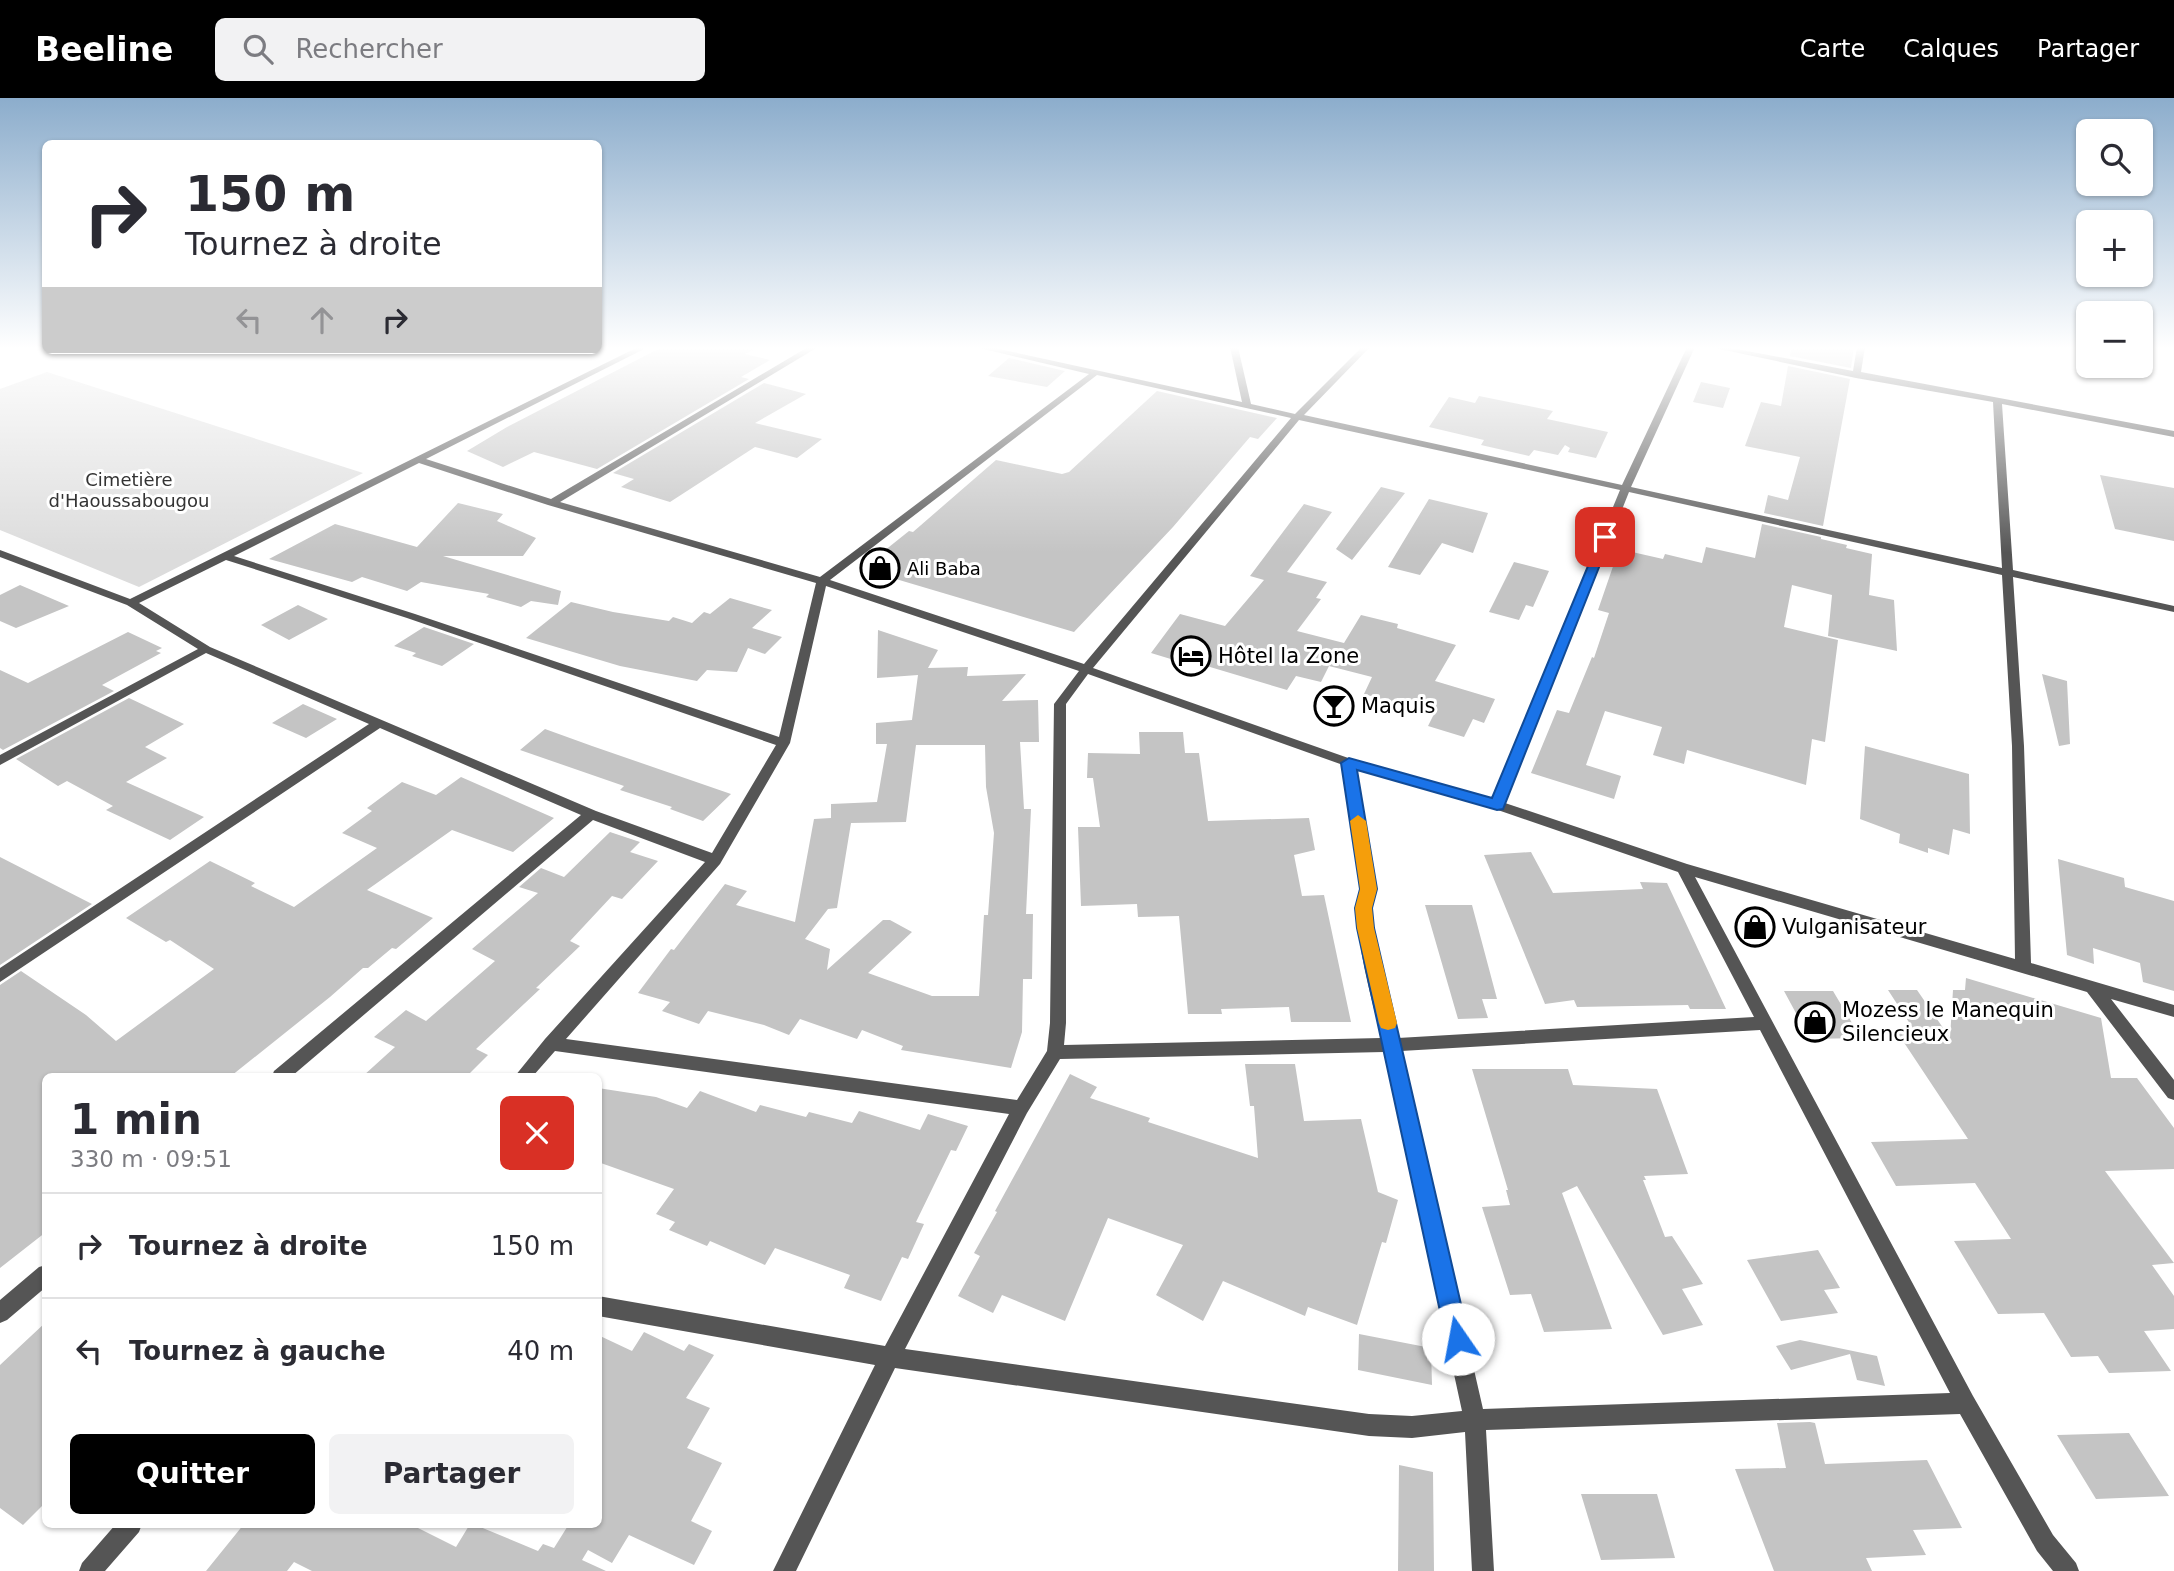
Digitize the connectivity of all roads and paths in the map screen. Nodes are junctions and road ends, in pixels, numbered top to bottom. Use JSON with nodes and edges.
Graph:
{"nodes":[{"id":1,"x":507,"y":416,"type":"edge"},
{"id":2,"x":699,"y":416,"type":"edge"},
{"id":3,"x":1039,"y":416,"type":"edge"},
{"id":4,"x":1292,"y":416,"type":"edge"},
{"id":5,"x":1659,"y":416,"type":"edge"},
{"id":6,"x":1998,"y":416,"type":"edge"},
{"id":7,"x":2076,"y":416,"type":"edge"},
{"id":8,"x":1297,"y":417,"type":"junction"},
{"id":9,"x":2174,"y":434,"type":"edge"},
{"id":10,"x":419,"y":460,"type":"junction"},
{"id":11,"x":1625,"y":489,"type":"junction"},
{"id":12,"x":552,"y":503,"type":"junction"},
{"id":13,"x":0,"y":553,"type":"edge"},
{"id":14,"x":224,"y":556,"type":"junction"},
{"id":15,"x":2008,"y":573,"type":"junction"},
{"id":16,"x":822,"y":581,"type":"junction"},
{"id":17,"x":131,"y":603,"type":"junction"},
{"id":18,"x":2174,"y":609,"type":"edge"},
{"id":19,"x":206,"y":649,"type":"junction"},
{"id":20,"x":1086,"y":668,"type":"junction"},
{"id":21,"x":379,"y":723,"type":"junction"},
{"id":22,"x":784,"y":743,"type":"junction"},
{"id":23,"x":0,"y":761,"type":"edge"},
{"id":24,"x":1349,"y":763,"type":"junction"},
{"id":25,"x":1497,"y":805,"type":"junction"},
{"id":26,"x":591,"y":814,"type":"junction"},
{"id":27,"x":715,"y":860,"type":"junction"},
{"id":28,"x":1683,"y":868,"type":"junction"},
{"id":29,"x":2024,"y":965,"type":"junction"},
{"id":30,"x":0,"y":976,"type":"edge"},
{"id":31,"x":2091,"y":985,"type":"junction"},
{"id":32,"x":2174,"y":1011,"type":"edge"},
{"id":33,"x":1766,"y":1023,"type":"junction"},
{"id":34,"x":551,"y":1044,"type":"junction"},
{"id":35,"x":1393,"y":1045,"type":"junction"},
{"id":36,"x":1055,"y":1052,"type":"junction"},
{"id":37,"x":284,"y":1073,"type":"edge"},
{"id":38,"x":526,"y":1073,"type":"edge"},
{"id":39,"x":2174,"y":1093,"type":"edge"},
{"id":40,"x":1021,"y":1108,"type":"junction"},
{"id":41,"x":42,"y":1277,"type":"edge"},
{"id":42,"x":602,"y":1307,"type":"edge"},
{"id":43,"x":0,"y":1313,"type":"edge"},
{"id":44,"x":890,"y":1357,"type":"junction"},
{"id":45,"x":1966,"y":1403,"type":"junction"},
{"id":46,"x":1475,"y":1419,"type":"junction"},
{"id":47,"x":128,"y":1528,"type":"edge"},
{"id":48,"x":90,"y":1571,"type":"edge"},
{"id":49,"x":784,"y":1571,"type":"edge"},
{"id":50,"x":1483,"y":1571,"type":"edge"},
{"id":51,"x":2068,"y":1571,"type":"edge"}],
"edges":[{"from":1,"to":10,"type":"street"},
{"from":2,"to":12,"type":"street"},
{"from":3,"to":16,"type":"street"},
{"from":4,"to":8,"type":"street"},
{"from":5,"to":11,"type":"street"},
{"from":6,"to":15,"type":"street"},
{"from":7,"to":9,"type":"street"},
{"from":8,"to":11,"type":"street"},
{"from":8,"to":20,"type":"street"},
{"from":10,"to":12,"type":"street"},
{"from":10,"to":14,"type":"street"},
{"from":11,"to":15,"type":"street"},
{"from":11,"to":25,"type":"street"},
{"from":12,"to":16,"type":"street"},
{"from":13,"to":17,"type":"street"},
{"from":14,"to":17,"type":"street"},
{"from":14,"to":22,"type":"street"},
{"from":15,"to":18,"type":"street"},
{"from":15,"to":29,"type":"street"},
{"from":16,"to":20,"type":"street"},
{"from":16,"to":22,"type":"street"},
{"from":17,"to":19,"type":"street"},
{"from":19,"to":21,"type":"street"},
{"from":19,"to":23,"type":"street"},
{"from":20,"to":24,"type":"street"},
{"from":20,"to":36,"type":"street"},
{"from":21,"to":26,"type":"street"},
{"from":21,"to":30,"type":"street"},
{"from":22,"to":27,"type":"street"},
{"from":24,"to":25,"type":"street"},
{"from":24,"to":35,"type":"street"},
{"from":25,"to":28,"type":"street"},
{"from":26,"to":27,"type":"street"},
{"from":26,"to":37,"type":"street"},
{"from":27,"to":34,"type":"street"},
{"from":28,"to":29,"type":"street"},
{"from":28,"to":33,"type":"street"},
{"from":29,"to":31,"type":"street"},
{"from":31,"to":32,"type":"street"},
{"from":31,"to":39,"type":"street"},
{"from":33,"to":35,"type":"street"},
{"from":33,"to":45,"type":"street"},
{"from":34,"to":38,"type":"street"},
{"from":34,"to":40,"type":"street"},
{"from":35,"to":36,"type":"street"},
{"from":35,"to":46,"type":"street"},
{"from":36,"to":40,"type":"street"},
{"from":40,"to":44,"type":"street"},
{"from":41,"to":43,"type":"street"},
{"from":42,"to":44,"type":"street"},
{"from":44,"to":46,"type":"street"},
{"from":44,"to":49,"type":"street"},
{"from":45,"to":46,"type":"street"},
{"from":45,"to":51,"type":"street"},
{"from":46,"to":50,"type":"street"},
{"from":47,"to":48,"type":"street"}]}
